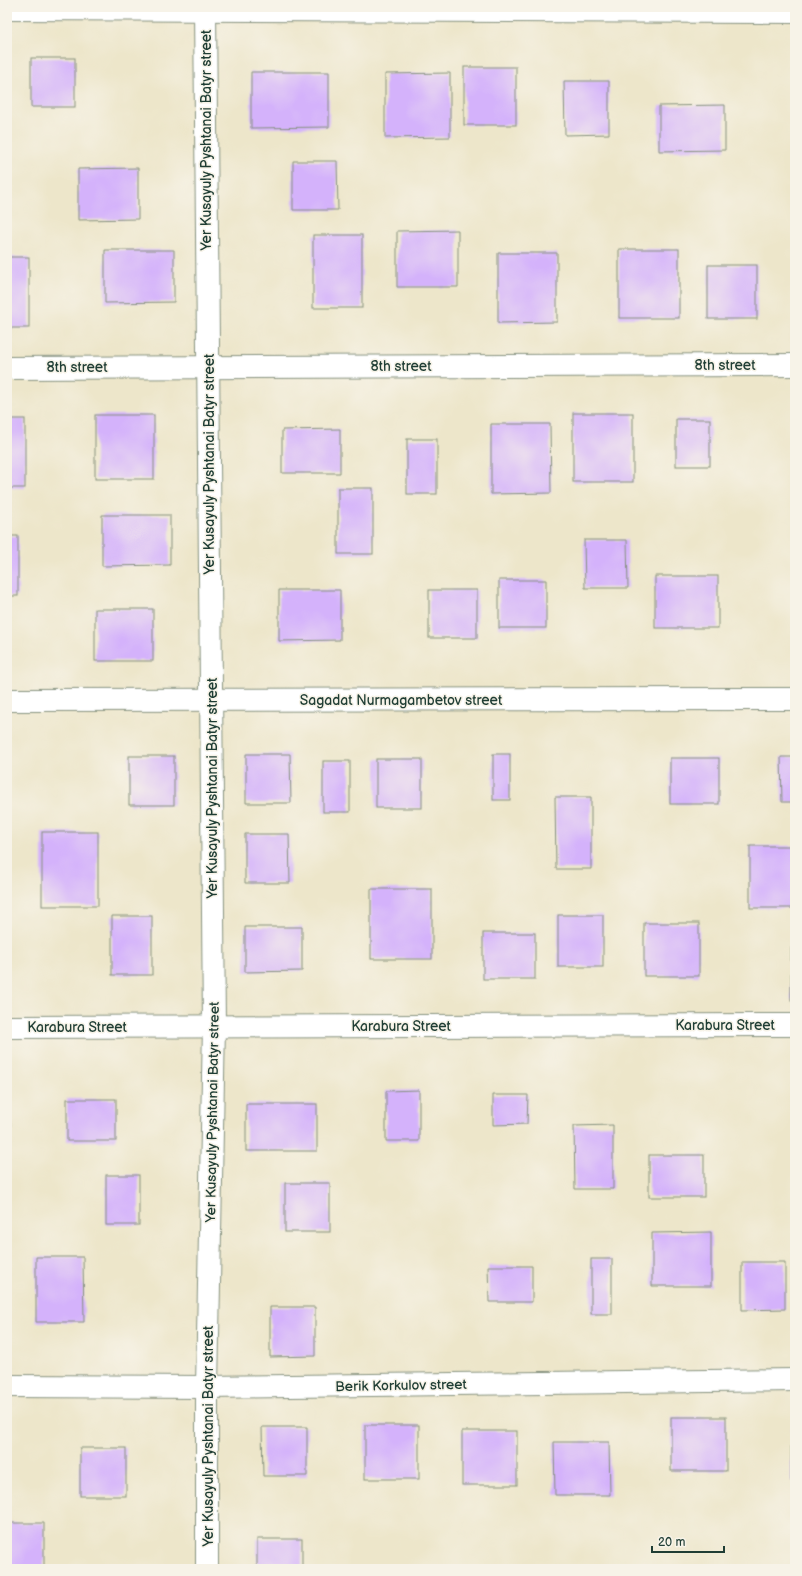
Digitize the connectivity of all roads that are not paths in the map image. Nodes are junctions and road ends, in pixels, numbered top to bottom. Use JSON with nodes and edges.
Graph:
{"nodes":[{"id":1,"x":205,"y":8,"type":"edge"},
{"id":2,"x":7,"y":9,"type":"edge"},
{"id":3,"x":795,"y":12,"type":"edge"},
{"id":4,"x":795,"y":365,"type":"edge"},
{"id":5,"x":208,"y":367,"type":"junction"},
{"id":6,"x":7,"y":368,"type":"edge"},
{"id":7,"x":795,"y":699,"type":"edge"},
{"id":8,"x":7,"y":700,"type":"edge"},
{"id":9,"x":211,"y":700,"type":"junction"},
{"id":10,"x":795,"y":1025,"type":"edge"},
{"id":11,"x":214,"y":1026,"type":"junction"},
{"id":12,"x":7,"y":1027,"type":"edge"},
{"id":13,"x":795,"y":1380,"type":"edge"},
{"id":14,"x":7,"y":1386,"type":"edge"},
{"id":15,"x":207,"y":1387,"type":"junction"},
{"id":16,"x":207,"y":1569,"type":"edge"}],
"edges":[{"from":1,"to":2,"type":"street"},
{"from":1,"to":3,"type":"street"},
{"from":1,"to":5,"type":"street","name":"Yer Kusayuly Pyshtanai Batyr street"},
{"from":4,"to":5,"type":"street","name":"8th street"},
{"from":5,"to":6,"type":"street","name":"8th street"},
{"from":5,"to":9,"type":"street","name":"Yer Kusayuly Pyshtanai Batyr street"},
{"from":7,"to":9,"type":"street","name":"Sagadat Nurmagambetov street"},
{"from":8,"to":9,"type":"street","name":"Sagadat Nurmagambetov street"},
{"from":9,"to":11,"type":"street","name":"Yer Kusayuly Pyshtanai Batyr street"},
{"from":10,"to":11,"type":"street","name":"Karabura Street"},
{"from":11,"to":12,"type":"street","name":"Karabura Street"},
{"from":11,"to":15,"type":"street","name":"Yer Kusayuly Pyshtanai Batyr street"},
{"from":13,"to":15,"type":"street","name":"Berik Korkulov street"},
{"from":14,"to":15,"type":"street","name":"Berik Korkulov street"},
{"from":15,"to":16,"type":"street","name":"Yer Kusayuly Pyshtanai Batyr street"}]}
